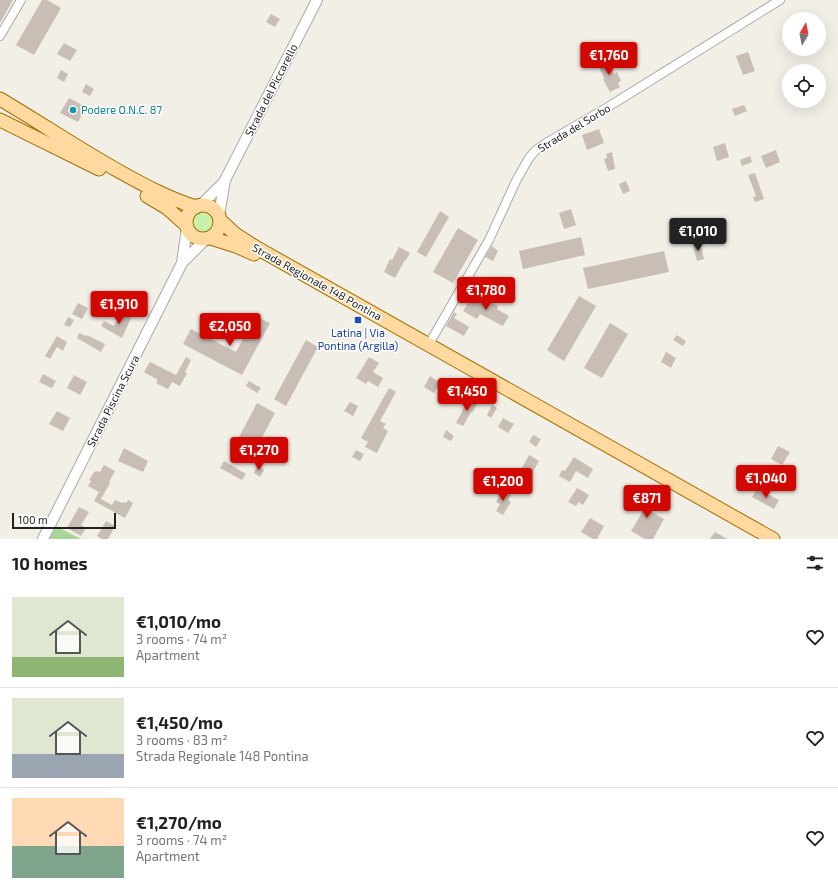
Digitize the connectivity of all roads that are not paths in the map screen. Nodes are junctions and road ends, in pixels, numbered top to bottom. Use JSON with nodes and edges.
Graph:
{"nodes":[{"id":1,"x":21,"y":0,"type":"edge"},
{"id":2,"x":317,"y":0,"type":"edge"},
{"id":3,"x":780,"y":0,"type":"edge"},
{"id":4,"x":0,"y":36,"type":"edge"},
{"id":5,"x":0,"y":99,"type":"edge"},
{"id":6,"x":0,"y":120,"type":"edge"},
{"id":7,"x":225,"y":180,"type":"junction"},
{"id":8,"x":198,"y":206,"type":"junction"},
{"id":9,"x":219,"y":217,"type":"junction"},
{"id":10,"x":187,"y":226,"type":"junction"},
{"id":11,"x":208,"y":238,"type":"junction"},
{"id":12,"x":182,"y":262,"type":"junction"},
{"id":13,"x":429,"y":344,"type":"junction"},
{"id":14,"x":42,"y":539,"type":"edge"},
{"id":15,"x":758,"y":539,"type":"edge"},
{"id":16,"x":773,"y":539,"type":"edge"}],
"edges":[{"from":1,"to":4,"type":"street"},
{"from":2,"to":7,"type":"street","name":"Strada del Piccarello"},
{"from":3,"to":13,"type":"street","name":"Strada del Sorbo"},
{"from":5,"to":8,"type":"main road","name":"Strada Regionale 148 Pontina"},
{"from":6,"to":10,"type":"main road","name":"Strada Regionale 148 Pontina"},
{"from":7,"to":8,"type":"street","name":"Strada del Piccarello"},
{"from":7,"to":9,"type":"street","name":"Strada del Piccarello"},
{"from":8,"to":9,"type":"main road","name":"Strada Regionale 148 Pontina"},
{"from":8,"to":10,"type":"main road"},
{"from":9,"to":11,"type":"main road"},
{"from":9,"to":13,"type":"main road","name":"Strada Regionale 148 Pontina"},
{"from":10,"to":11,"type":"main road","name":"Strada Regionale 148 Pontina"},
{"from":10,"to":12,"type":"street","name":"Strada Piscina Scura"},
{"from":11,"to":12,"type":"street","name":"Strada Piscina Scura"},
{"from":11,"to":15,"type":"main road","name":"Strada Regionale 148 Pontina"},
{"from":12,"to":14,"type":"street","name":"Strada Piscina Scura"},
{"from":13,"to":16,"type":"main road","name":"Strada Regionale 148 Pontina"}]}
